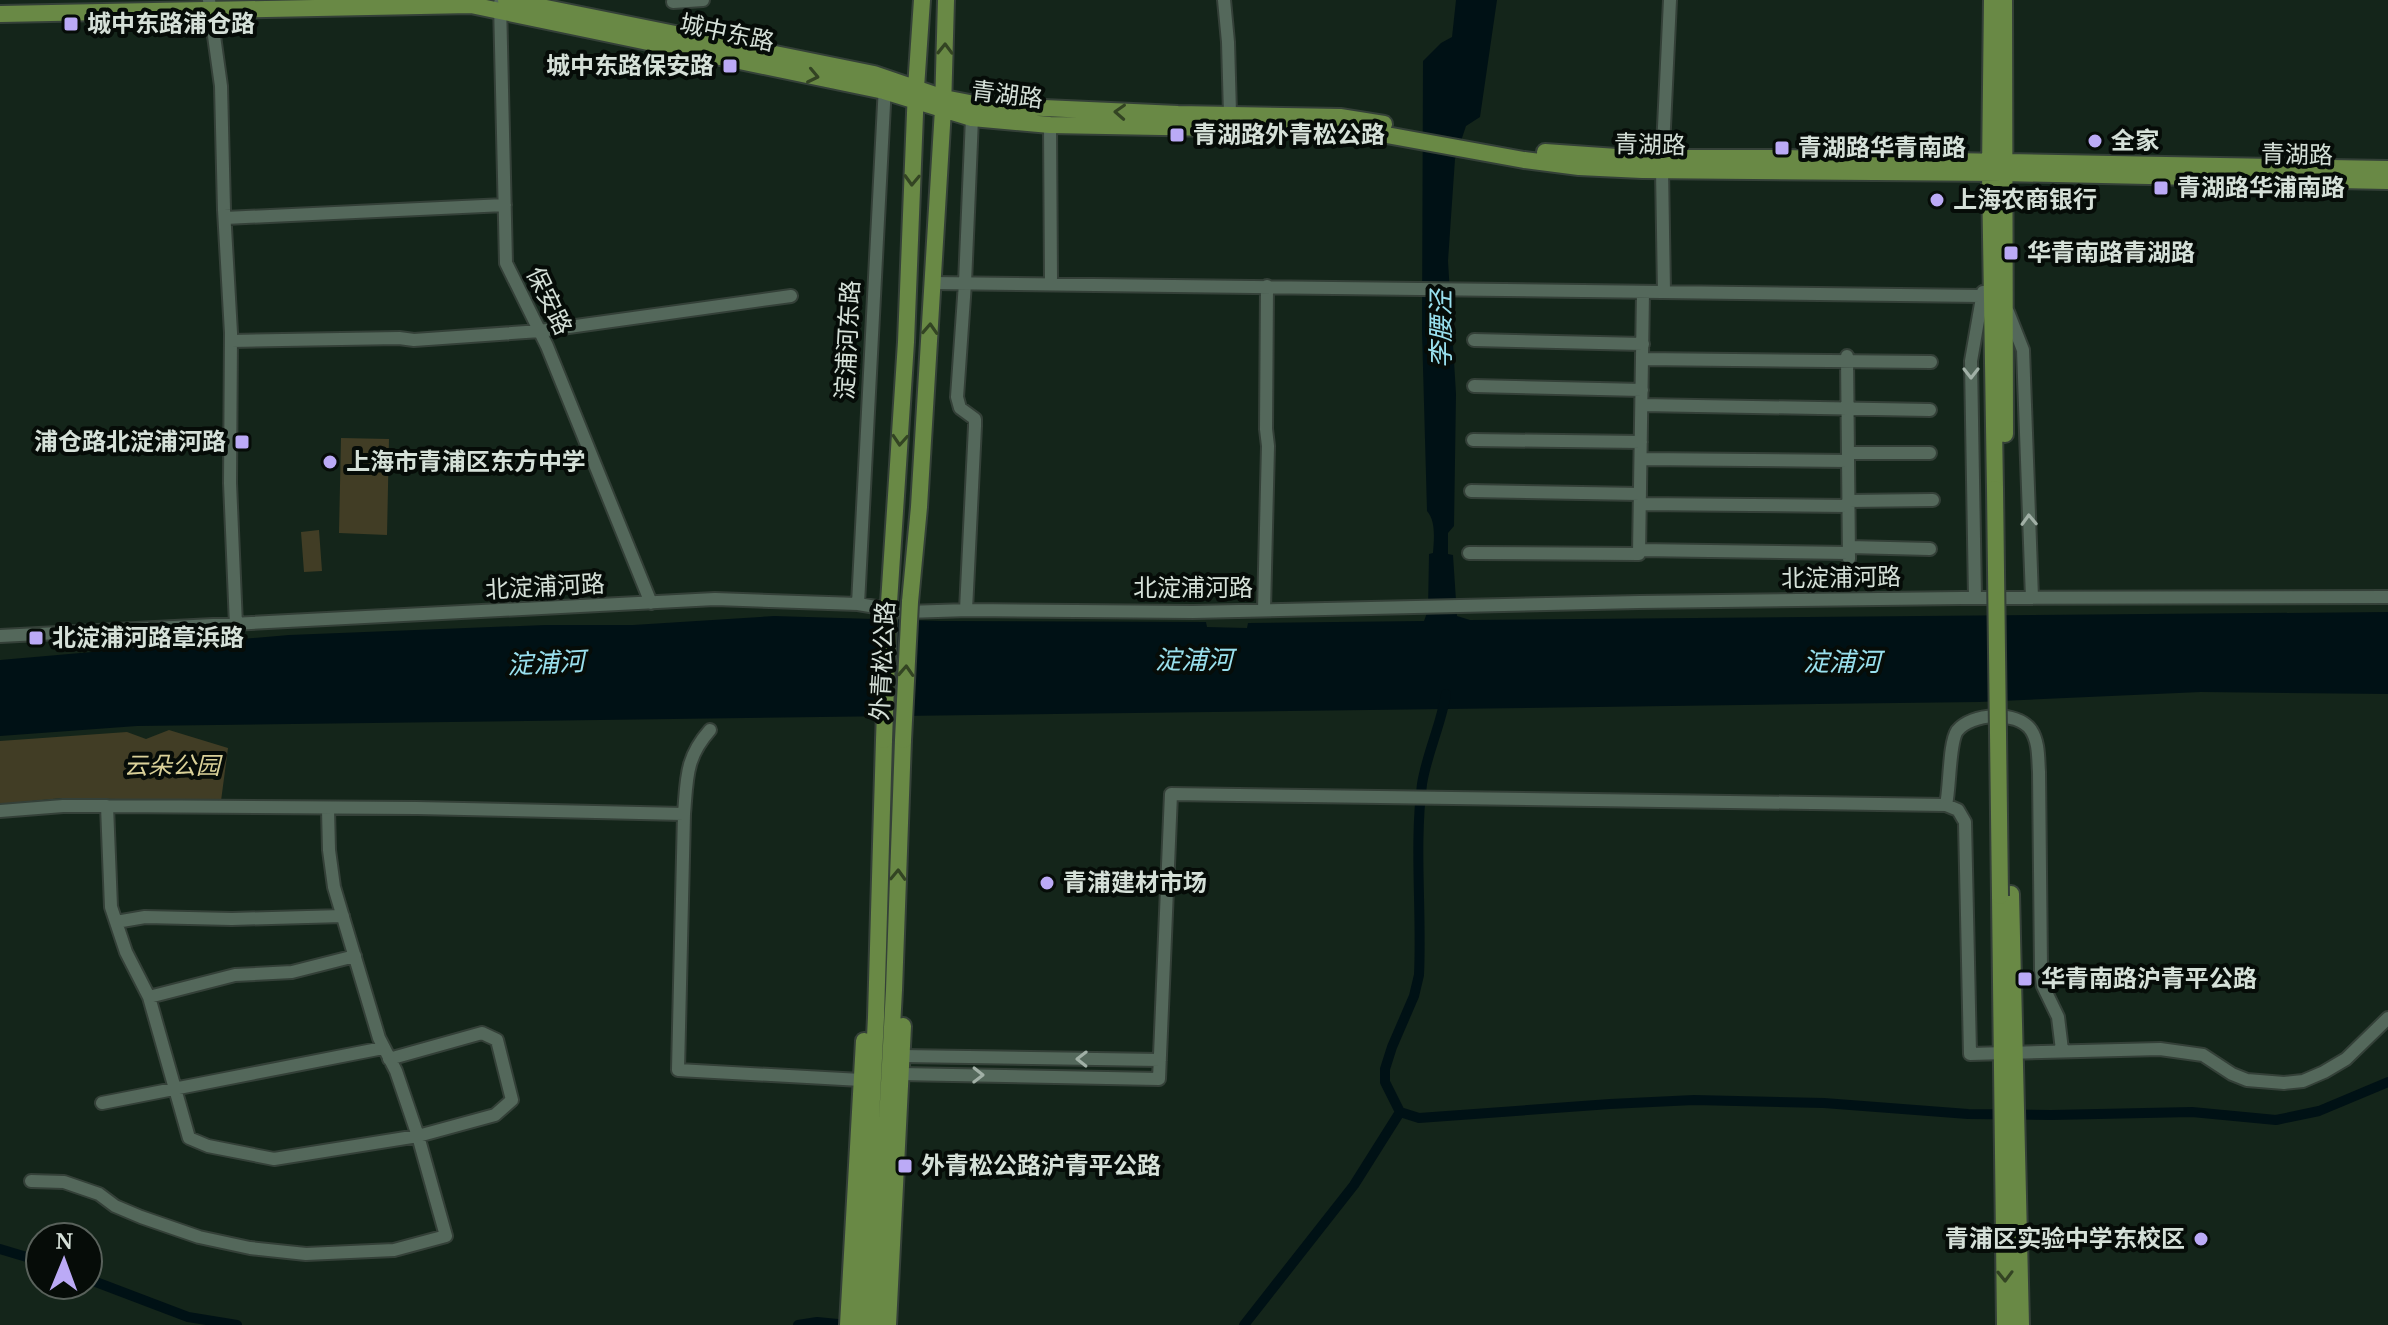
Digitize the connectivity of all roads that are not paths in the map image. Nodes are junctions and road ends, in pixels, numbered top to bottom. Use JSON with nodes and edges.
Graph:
{"nodes":[{"id":1,"x":703,"y":0,"type":"edge"},
{"id":2,"x":922,"y":0,"type":"edge"},
{"id":3,"x":946,"y":0,"type":"edge"},
{"id":4,"x":1224,"y":0,"type":"edge"},
{"id":5,"x":1670,"y":0,"type":"edge"},
{"id":6,"x":1992,"y":0,"type":"edge"},
{"id":7,"x":2004,"y":0,"type":"edge"},
{"id":8,"x":673,"y":2,"type":"dead end"},
{"id":9,"x":502,"y":3,"type":"edge"},
{"id":10,"x":210,"y":6,"type":"edge"},
{"id":11,"x":0,"y":14,"type":"edge"},
{"id":12,"x":885,"y":85,"type":"junction"},
{"id":13,"x":916,"y":95,"type":"junction"},
{"id":14,"x":944,"y":104,"type":"junction"},
{"id":15,"x":1230,"y":114,"type":"junction"},
{"id":16,"x":972,"y":118,"type":"junction"},
{"id":17,"x":1050,"y":125,"type":"junction"},
{"id":18,"x":1420,"y":135,"type":"junction"},
{"id":19,"x":1662,"y":164,"type":"junction"},
{"id":20,"x":1997,"y":168,"type":"junction"},
{"id":21,"x":2388,"y":169,"type":"edge"},
{"id":22,"x":2388,"y":181,"type":"edge"},
{"id":23,"x":505,"y":205,"type":"junction"},
{"id":24,"x":225,"y":218,"type":"junction"},
{"id":25,"x":1992,"y":270,"type":"junction"},
{"id":26,"x":932,"y":283,"type":"junction"},
{"id":27,"x":965,"y":283,"type":"junction"},
{"id":28,"x":1051,"y":283,"type":"junction"},
{"id":29,"x":1267,"y":286,"type":"junction"},
{"id":30,"x":1643,"y":292,"type":"junction"},
{"id":31,"x":1664,"y":292,"type":"junction"},
{"id":32,"x":791,"y":296,"type":"dead end"},
{"id":33,"x":1981,"y":296,"type":"junction"},
{"id":34,"x":2004,"y":305,"type":"junction"},
{"id":35,"x":1978,"y":312,"type":"junction"},
{"id":36,"x":540,"y":331,"type":"junction"},
{"id":37,"x":1474,"y":340,"type":"dead end"},
{"id":38,"x":231,"y":341,"type":"junction"},
{"id":39,"x":1992,"y":343,"type":"junction"},
{"id":40,"x":1643,"y":344,"type":"junction"},
{"id":41,"x":1847,"y":358,"type":"junction"},
{"id":42,"x":1642,"y":359,"type":"junction"},
{"id":43,"x":1931,"y":362,"type":"dead end"},
{"id":44,"x":1474,"y":386,"type":"dead end"},
{"id":45,"x":1642,"y":390,"type":"junction"},
{"id":46,"x":1642,"y":405,"type":"junction"},
{"id":47,"x":1847,"y":409,"type":"junction"},
{"id":48,"x":1930,"y":410,"type":"dead end"},
{"id":49,"x":1473,"y":440,"type":"dead end"},
{"id":50,"x":1641,"y":442,"type":"junction"},
{"id":51,"x":1930,"y":453,"type":"dead end"},
{"id":52,"x":1848,"y":457,"type":"junction"},
{"id":53,"x":1641,"y":459,"type":"junction"},
{"id":54,"x":2000,"y":488,"type":"junction"},
{"id":55,"x":1471,"y":491,"type":"dead end"},
{"id":56,"x":1640,"y":499,"type":"junction"},
{"id":57,"x":1933,"y":500,"type":"dead end"},
{"id":58,"x":1848,"y":503,"type":"junction"},
{"id":59,"x":1930,"y":549,"type":"dead end"},
{"id":60,"x":1639,"y":550,"type":"junction"},
{"id":61,"x":1469,"y":553,"type":"dead end"},
{"id":62,"x":1849,"y":553,"type":"junction"},
{"id":63,"x":2388,"y":597,"type":"edge"},
{"id":64,"x":1975,"y":598,"type":"junction"},
{"id":65,"x":2032,"y":598,"type":"junction"},
{"id":66,"x":651,"y":603,"type":"junction"},
{"id":67,"x":858,"y":604,"type":"junction"},
{"id":68,"x":966,"y":610,"type":"junction"},
{"id":69,"x":1264,"y":610,"type":"junction"},
{"id":70,"x":236,"y":625,"type":"junction"},
{"id":71,"x":0,"y":636,"type":"edge"},
{"id":72,"x":710,"y":730,"type":"dead end"},
{"id":73,"x":1946,"y":805,"type":"junction"},
{"id":74,"x":107,"y":806,"type":"junction"},
{"id":75,"x":328,"y":809,"type":"junction"},
{"id":76,"x":0,"y":811,"type":"edge"},
{"id":77,"x":684,"y":814,"type":"junction"},
{"id":78,"x":343,"y":916,"type":"junction"},
{"id":79,"x":116,"y":922,"type":"junction"},
{"id":80,"x":877,"y":945,"type":"junction"},
{"id":81,"x":895,"y":953,"type":"junction"},
{"id":82,"x":355,"y":956,"type":"junction"},
{"id":83,"x":149,"y":997,"type":"junction"},
{"id":84,"x":2388,"y":1018,"type":"edge"},
{"id":85,"x":2062,"y":1050,"type":"junction"},
{"id":86,"x":2010,"y":1053,"type":"junction"},
{"id":87,"x":386,"y":1054,"type":"junction"},
{"id":88,"x":902,"y":1056,"type":"junction"},
{"id":89,"x":1160,"y":1060,"type":"junction"},
{"id":90,"x":900,"y":1074,"type":"junction"},
{"id":91,"x":861,"y":1080,"type":"junction"},
{"id":92,"x":175,"y":1090,"type":"junction"},
{"id":93,"x":102,"y":1103,"type":"dead end"},
{"id":94,"x":418,"y":1136,"type":"junction"},
{"id":95,"x":2010,"y":1139,"type":"junction"},
{"id":96,"x":31,"y":1181,"type":"dead end"},
{"id":97,"x":873,"y":1220,"type":"junction"},
{"id":98,"x":848,"y":1325,"type":"edge"},
{"id":99,"x":861,"y":1325,"type":"edge"},
{"id":100,"x":876,"y":1325,"type":"edge"},
{"id":101,"x":888,"y":1325,"type":"edge"},
{"id":102,"x":2005,"y":1325,"type":"edge"},
{"id":103,"x":2021,"y":1325,"type":"edge"}],
"edges":[{"from":1,"to":8,"type":"street"},
{"from":2,"to":13,"type":"main road","name":"外青松公路"},
{"from":14,"to":3,"type":"main road","name":"外青松公路","one_way":true},
{"from":4,"to":15,"type":"street"},
{"from":5,"to":19,"type":"street"},
{"from":6,"to":20,"type":"main road"},
{"from":7,"to":20,"type":"main road"},
{"from":9,"to":10,"type":"main road","name":"城中东路"},
{"from":9,"to":12,"type":"main road","name":"城中东路"},
{"from":9,"to":23,"type":"street","name":"保安路"},
{"from":10,"to":11,"type":"main road","name":"城中东路"},
{"from":10,"to":24,"type":"street"},
{"from":12,"to":13,"type":"main road","name":"城中东路"},
{"from":12,"to":67,"type":"street","name":"淀浦河东路"},
{"from":13,"to":14,"type":"main road","name":"城中东路"},
{"from":13,"to":80,"type":"main road","name":"外青松公路","one_way":true,"bridge":true},
{"from":15,"to":14,"type":"main road","name":"青湖路","one_way":true},
{"from":14,"to":16,"type":"main road","name":"青湖路"},
{"from":14,"to":26,"type":"main road","name":"外青松公路"},
{"from":15,"to":18,"type":"main road","name":"青湖路"},
{"from":16,"to":17,"type":"main road","name":"青湖路"},
{"from":16,"to":27,"type":"street"},
{"from":17,"to":18,"type":"main road","name":"青湖路"},
{"from":17,"to":28,"type":"street"},
{"from":18,"to":19,"type":"main road","name":"青湖路"},
{"from":19,"to":20,"type":"main road","name":"青湖路"},
{"from":19,"to":31,"type":"street"},
{"from":20,"to":21,"type":"main road","name":"青湖路"},
{"from":20,"to":22,"type":"main road","name":"青湖路"},
{"from":20,"to":25,"type":"main road"},
{"from":20,"to":34,"type":"main road"},
{"from":23,"to":24,"type":"street"},
{"from":23,"to":36,"type":"street","name":"保安路"},
{"from":24,"to":38,"type":"street"},
{"from":25,"to":33,"type":"street"},
{"from":25,"to":39,"type":"main road"},
{"from":26,"to":27,"type":"street"},
{"from":81,"to":26,"type":"main road","name":"外青松公路","one_way":true,"bridge":true},
{"from":27,"to":28,"type":"street"},
{"from":27,"to":68,"type":"street"},
{"from":28,"to":29,"type":"street"},
{"from":29,"to":30,"type":"street"},
{"from":29,"to":69,"type":"street"},
{"from":30,"to":31,"type":"street"},
{"from":30,"to":40,"type":"street"},
{"from":31,"to":33,"type":"street"},
{"from":32,"to":36,"type":"street"},
{"from":33,"to":35,"type":"street"},
{"from":34,"to":54,"type":"main road"},
{"from":65,"to":34,"type":"street","one_way":true},
{"from":35,"to":39,"type":"street"},
{"from":35,"to":64,"type":"street","one_way":true},
{"from":36,"to":38,"type":"street"},
{"from":36,"to":66,"type":"street","name":"保安路"},
{"from":37,"to":40,"type":"street"},
{"from":38,"to":70,"type":"street"},
{"from":39,"to":54,"type":"main road"},
{"from":40,"to":42,"type":"street"},
{"from":41,"to":42,"type":"street"},
{"from":41,"to":43,"type":"street"},
{"from":41,"to":47,"type":"street"},
{"from":42,"to":45,"type":"street"},
{"from":44,"to":45,"type":"street"},
{"from":45,"to":46,"type":"street"},
{"from":46,"to":47,"type":"street"},
{"from":46,"to":50,"type":"street"},
{"from":47,"to":48,"type":"street"},
{"from":47,"to":52,"type":"street"},
{"from":49,"to":50,"type":"street"},
{"from":50,"to":53,"type":"street"},
{"from":51,"to":52,"type":"street"},
{"from":52,"to":53,"type":"street"},
{"from":52,"to":58,"type":"street"},
{"from":53,"to":56,"type":"street"},
{"from":54,"to":86,"type":"main road"},
{"from":55,"to":56,"type":"street"},
{"from":56,"to":58,"type":"street"},
{"from":56,"to":60,"type":"street"},
{"from":57,"to":58,"type":"street"},
{"from":58,"to":62,"type":"street"},
{"from":59,"to":62,"type":"street"},
{"from":60,"to":61,"type":"street"},
{"from":60,"to":62,"type":"street"},
{"from":63,"to":65,"type":"street","name":"北淀浦河路"},
{"from":64,"to":65,"type":"street","name":"北淀浦河路"},
{"from":64,"to":69,"type":"street","name":"北淀浦河路"},
{"from":66,"to":67,"type":"street","name":"北淀浦河路"},
{"from":66,"to":70,"type":"street","name":"北淀浦河路"},
{"from":67,"to":68,"type":"street","name":"北淀浦河路"},
{"from":68,"to":69,"type":"street","name":"北淀浦河路"},
{"from":70,"to":71,"type":"street","name":"北淀浦河路"},
{"from":72,"to":77,"type":"street"},
{"from":73,"to":85,"type":"street"},
{"from":73,"to":86,"type":"street"},
{"from":73,"to":89,"type":"street"},
{"from":74,"to":75,"type":"street"},
{"from":74,"to":76,"type":"street"},
{"from":74,"to":79,"type":"street"},
{"from":75,"to":77,"type":"street"},
{"from":75,"to":78,"type":"street"},
{"from":77,"to":91,"type":"street"},
{"from":78,"to":79,"type":"street"},
{"from":78,"to":82,"type":"street"},
{"from":79,"to":83,"type":"street"},
{"from":80,"to":91,"type":"main road"},
{"from":80,"to":97,"type":"main road","name":"外青松公路"},
{"from":81,"to":88,"type":"main road"},
{"from":81,"to":97,"type":"main road","name":"外青松公路"},
{"from":82,"to":83,"type":"street"},
{"from":82,"to":87,"type":"street"},
{"from":83,"to":92,"type":"street"},
{"from":84,"to":85,"type":"street"},
{"from":85,"to":86,"type":"street"},
{"from":86,"to":95,"type":"main road"},
{"from":87,"to":92,"type":"street"},
{"from":87,"to":94,"type":"street"},
{"from":87,"to":94,"type":"street"},
{"from":89,"to":88,"type":"street","one_way":true},
{"from":88,"to":90,"type":"main road"},
{"from":90,"to":89,"type":"street","one_way":true},
{"from":90,"to":101,"type":"main road"},
{"from":91,"to":98,"type":"main road"},
{"from":92,"to":93,"type":"street"},
{"from":92,"to":94,"type":"street"},
{"from":94,"to":96,"type":"street"},
{"from":95,"to":102,"type":"main road","one_way":true},
{"from":95,"to":103,"type":"main road"},
{"from":97,"to":99,"type":"main road","name":"外青松公路"},
{"from":97,"to":100,"type":"main road","name":"外青松公路"}]}
